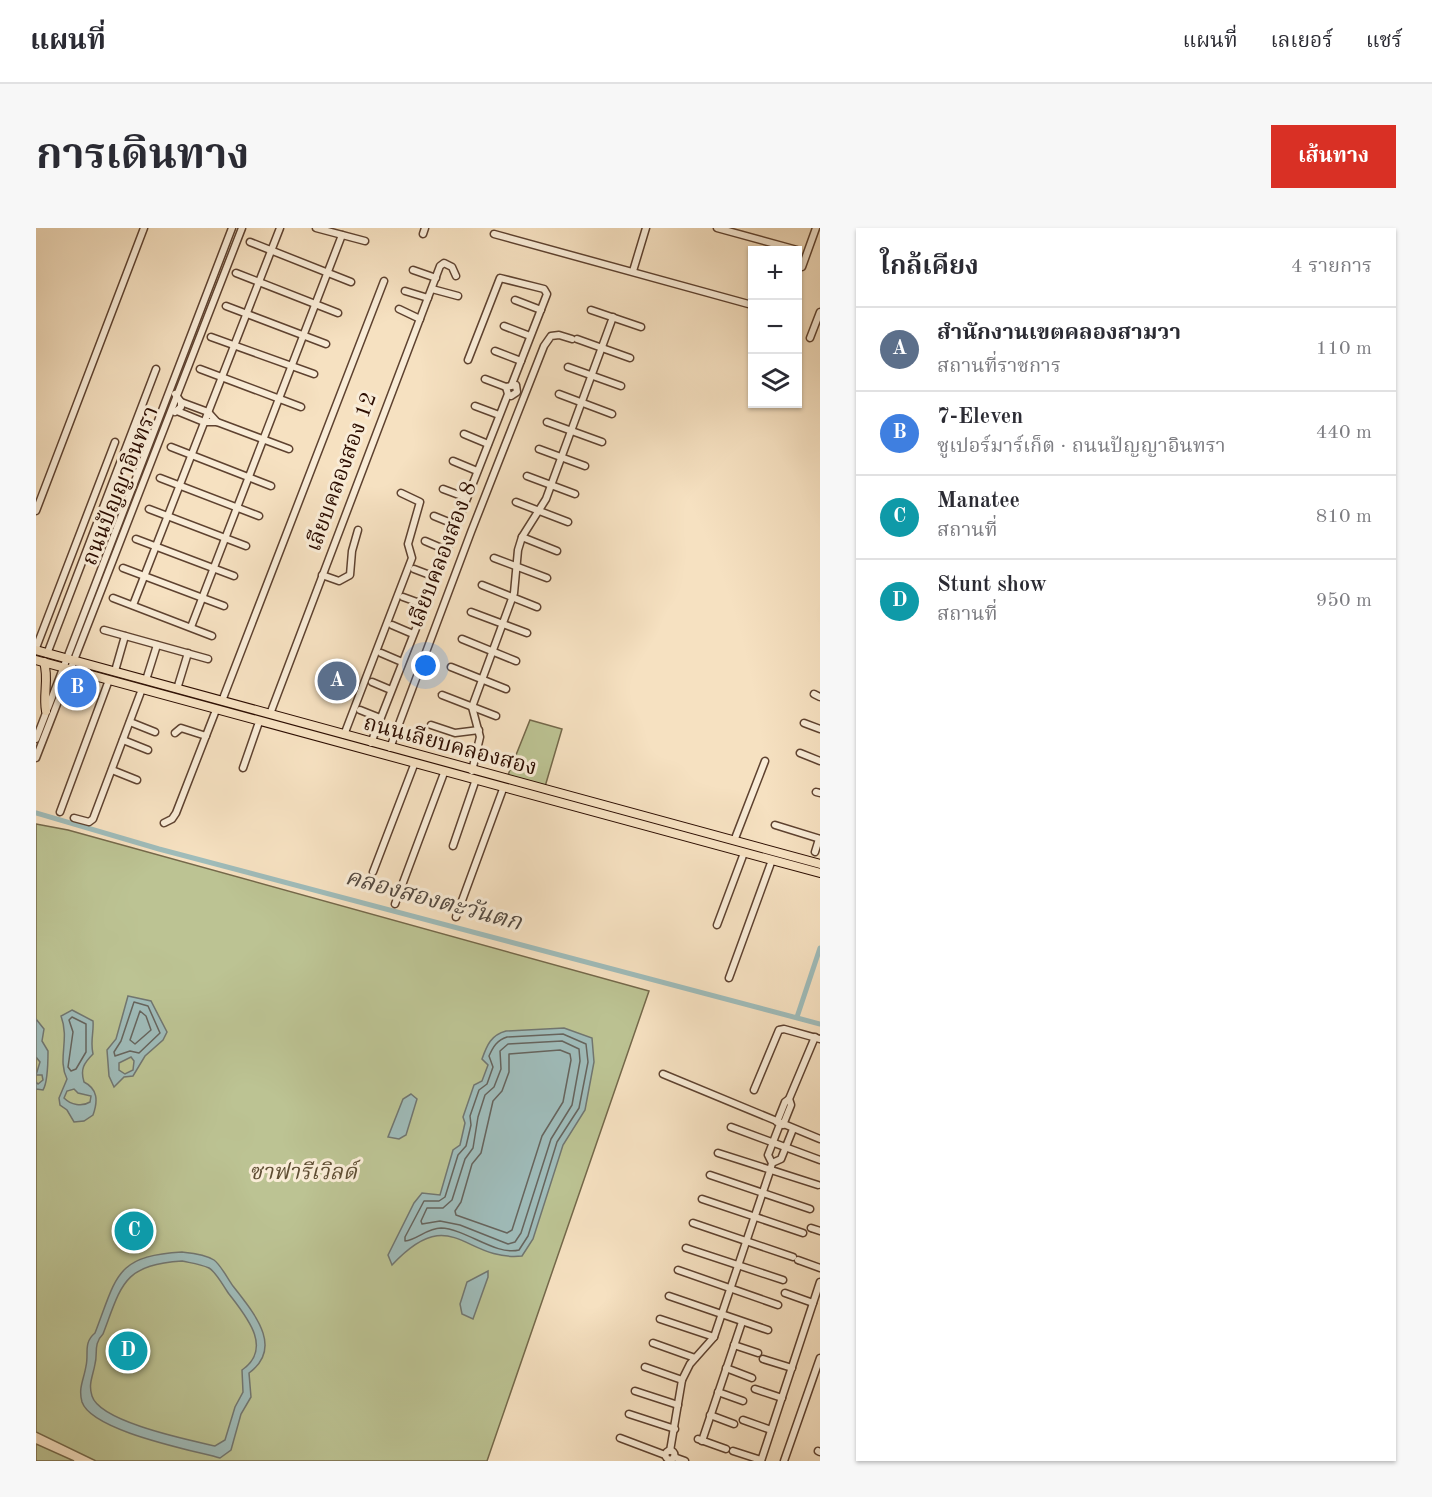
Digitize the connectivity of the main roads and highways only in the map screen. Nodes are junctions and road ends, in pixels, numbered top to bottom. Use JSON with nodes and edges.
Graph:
{"nodes":[{"id":1,"x":36,"y":649,"type":"edge"},
{"id":2,"x":40,"y":661,"type":"edge"},
{"id":3,"x":236,"y":705,"type":"junction"},
{"id":4,"x":46,"y":711,"type":"road end"},
{"id":5,"x":233,"y":715,"type":"junction"},
{"id":6,"x":820,"y":864,"type":"edge"},
{"id":7,"x":820,"y":873,"type":"edge"}],
"edges":[{"from":1,"to":3,"type":"main road","name":"ถนนเลียบคลองสอง"},
{"from":2,"to":4,"type":"main road"},
{"from":2,"to":5,"type":"main road","name":"ถนนเลียบคลองสอง"},
{"from":3,"to":5,"type":"main road"},
{"from":3,"to":6,"type":"main road","name":"ถนนเลียบคลองสอง"},
{"from":5,"to":7,"type":"main road","name":"ถนนเลียบคลองสอง"}]}
